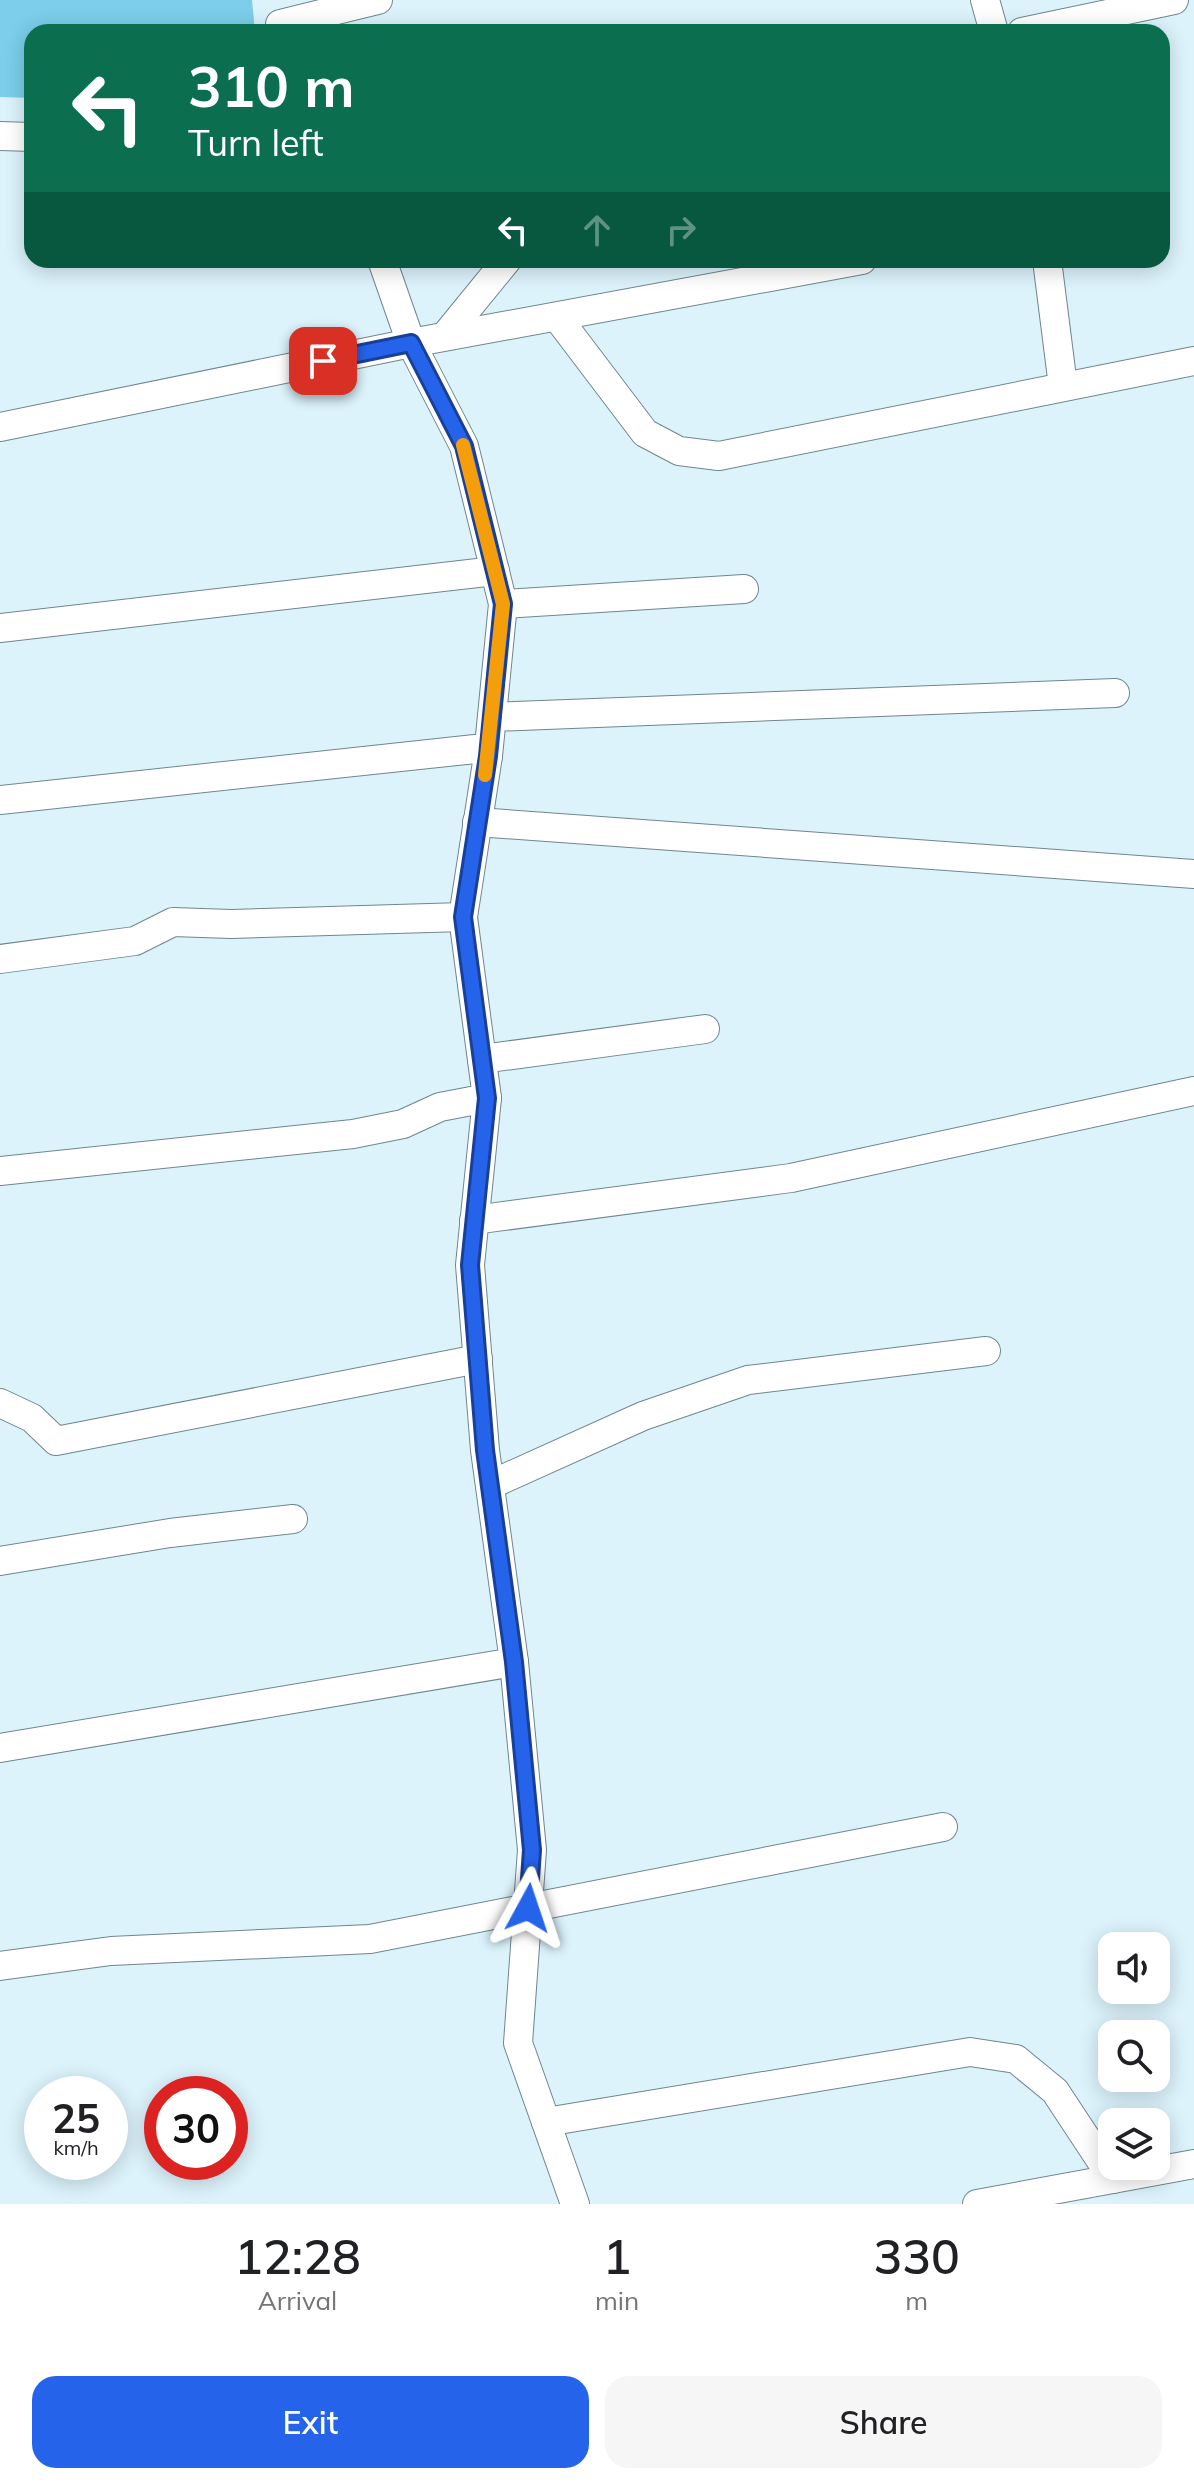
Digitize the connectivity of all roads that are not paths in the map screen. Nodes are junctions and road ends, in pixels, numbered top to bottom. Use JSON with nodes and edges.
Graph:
{"nodes":[{"id":1,"x":378,"y":0,"type":"edge"},
{"id":2,"x":985,"y":0,"type":"edge"},
{"id":3,"x":1174,"y":0,"type":"edge"},
{"id":4,"x":279,"y":19,"type":"edge"},
{"id":5,"x":992,"y":24,"type":"edge"},
{"id":6,"x":1060,"y":24,"type":"edge"},
{"id":7,"x":0,"y":136,"type":"edge"},
{"id":8,"x":24,"y":137,"type":"edge"},
{"id":9,"x":385,"y":268,"type":"edge"},
{"id":10,"x":500,"y":268,"type":"edge"},
{"id":11,"x":819,"y":268,"type":"edge"},
{"id":12,"x":1048,"y":268,"type":"edge"},
{"id":13,"x":557,"y":317,"type":"junction"},
{"id":14,"x":445,"y":336,"type":"junction"},
{"id":15,"x":411,"y":343,"type":"junction"},
{"id":16,"x":1194,"y":361,"type":"edge"},
{"id":17,"x":1063,"y":386,"type":"junction"},
{"id":18,"x":0,"y":427,"type":"edge"},
{"id":19,"x":495,"y":571,"type":"junction"},
{"id":20,"x":744,"y":589,"type":"dead end"},
{"id":21,"x":503,"y":604,"type":"junction"},
{"id":22,"x":0,"y":628,"type":"edge"},
{"id":23,"x":1115,"y":693,"type":"dead end"},
{"id":24,"x":492,"y":717,"type":"junction"},
{"id":25,"x":488,"y":756,"type":"junction"},
{"id":26,"x":0,"y":800,"type":"edge"},
{"id":27,"x":477,"y":822,"type":"junction"},
{"id":28,"x":1194,"y":874,"type":"edge"},
{"id":29,"x":463,"y":917,"type":"junction"},
{"id":30,"x":0,"y":959,"type":"edge"},
{"id":31,"x":705,"y":1029,"type":"dead end"},
{"id":32,"x":482,"y":1059,"type":"junction"},
{"id":33,"x":1194,"y":1091,"type":"edge"},
{"id":34,"x":487,"y":1098,"type":"junction"},
{"id":35,"x":0,"y":1171,"type":"edge"},
{"id":36,"x":474,"y":1220,"type":"junction"},
{"id":37,"x":986,"y":1351,"type":"dead end"},
{"id":38,"x":478,"y":1359,"type":"junction"},
{"id":39,"x":0,"y":1403,"type":"edge"},
{"id":40,"x":490,"y":1485,"type":"junction"},
{"id":41,"x":293,"y":1519,"type":"dead end"},
{"id":42,"x":0,"y":1561,"type":"edge"},
{"id":43,"x":514,"y":1662,"type":"junction"},
{"id":44,"x":0,"y":1748,"type":"edge"},
{"id":45,"x":943,"y":1827,"type":"dead end"},
{"id":46,"x":528,"y":1908,"type":"junction"},
{"id":47,"x":0,"y":1966,"type":"edge"},
{"id":48,"x":546,"y":2122,"type":"junction"},
{"id":49,"x":1098,"y":2156,"type":"edge"},
{"id":50,"x":1194,"y":2164,"type":"edge"},
{"id":51,"x":1170,"y":2168,"type":"edge"},
{"id":52,"x":1108,"y":2180,"type":"edge"},
{"id":53,"x":575,"y":2204,"type":"edge"},
{"id":54,"x":977,"y":2204,"type":"edge"}],
"edges":[{"from":1,"to":4,"type":"street"},
{"from":2,"to":5,"type":"street"},
{"from":3,"to":6,"type":"street"},
{"from":7,"to":8,"type":"street"},
{"from":9,"to":15,"type":"street"},
{"from":10,"to":14,"type":"street"},
{"from":11,"to":13,"type":"street"},
{"from":12,"to":17,"type":"street"},
{"from":13,"to":14,"type":"street"},
{"from":13,"to":17,"type":"street"},
{"from":14,"to":15,"type":"street"},
{"from":15,"to":18,"type":"street"},
{"from":15,"to":19,"type":"street"},
{"from":16,"to":17,"type":"street"},
{"from":19,"to":21,"type":"street"},
{"from":19,"to":22,"type":"street"},
{"from":20,"to":21,"type":"street"},
{"from":21,"to":24,"type":"street"},
{"from":23,"to":24,"type":"street"},
{"from":24,"to":25,"type":"street"},
{"from":25,"to":26,"type":"street"},
{"from":25,"to":27,"type":"street"},
{"from":27,"to":28,"type":"street"},
{"from":27,"to":29,"type":"street"},
{"from":29,"to":30,"type":"street"},
{"from":29,"to":32,"type":"street"},
{"from":31,"to":32,"type":"street"},
{"from":32,"to":34,"type":"street"},
{"from":33,"to":36,"type":"street"},
{"from":34,"to":35,"type":"street"},
{"from":34,"to":36,"type":"street"},
{"from":36,"to":38,"type":"street"},
{"from":37,"to":40,"type":"street"},
{"from":38,"to":39,"type":"street"},
{"from":38,"to":40,"type":"street"},
{"from":40,"to":43,"type":"street"},
{"from":41,"to":42,"type":"street"},
{"from":43,"to":44,"type":"street"},
{"from":43,"to":46,"type":"street"},
{"from":45,"to":46,"type":"street"},
{"from":46,"to":47,"type":"street"},
{"from":46,"to":48,"type":"street"},
{"from":48,"to":49,"type":"street"},
{"from":48,"to":53,"type":"street"},
{"from":50,"to":51,"type":"street"},
{"from":52,"to":54,"type":"street"}]}
